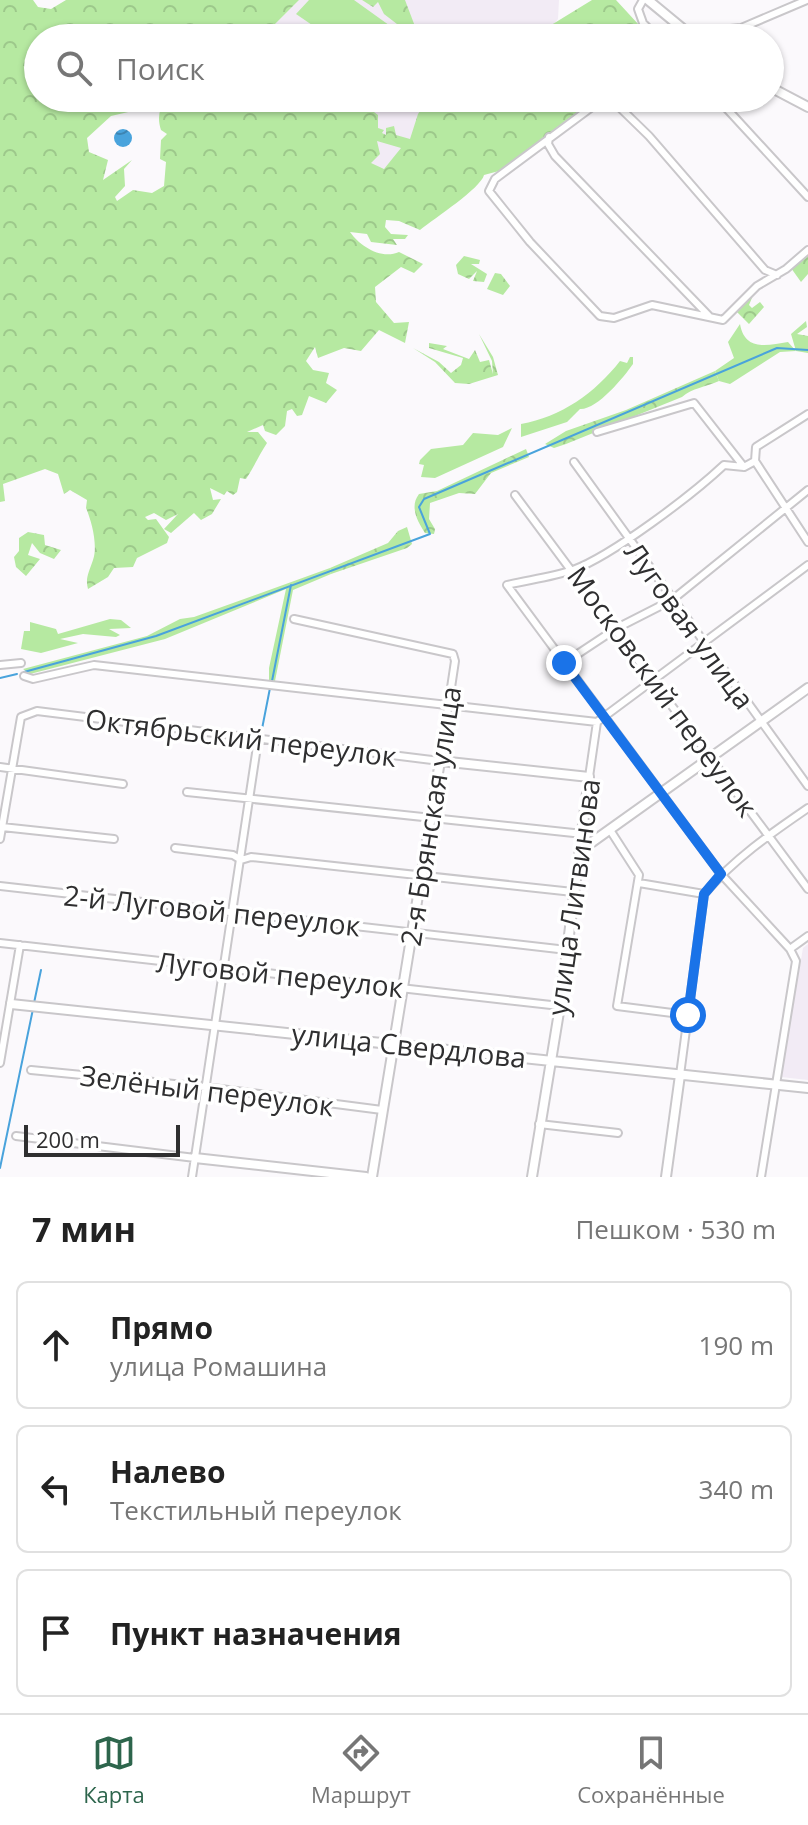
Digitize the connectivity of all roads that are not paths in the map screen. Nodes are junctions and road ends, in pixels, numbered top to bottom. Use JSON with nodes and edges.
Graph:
{"nodes":[{"id":1,"x":646,"y":0,"type":"edge"},
{"id":2,"x":666,"y":0,"type":"edge"},
{"id":3,"x":807,"y":0,"type":"edge"},
{"id":4,"x":658,"y":9,"type":"junction"},
{"id":5,"x":645,"y":24,"type":"edge"},
{"id":6,"x":674,"y":24,"type":"edge"},
{"id":7,"x":750,"y":24,"type":"edge"},
{"id":8,"x":784,"y":94,"type":"edge"},
{"id":9,"x":808,"y":107,"type":"edge"},
{"id":10,"x":584,"y":112,"type":"edge"},
{"id":11,"x":624,"y":112,"type":"edge"},
{"id":12,"x":730,"y":112,"type":"edge"},
{"id":13,"x":549,"y":137,"type":"junction"},
{"id":14,"x":808,"y":197,"type":"edge"},
{"id":15,"x":808,"y":250,"type":"edge"},
{"id":16,"x":777,"y":275,"type":"junction"},
{"id":17,"x":709,"y":316,"type":"junction"},
{"id":18,"x":808,"y":414,"type":"edge"},
{"id":19,"x":597,"y":432,"type":"dead end"},
{"id":20,"x":755,"y":461,"type":"junction"},
{"id":21,"x":574,"y":462,"type":"dead end"},
{"id":22,"x":744,"y":467,"type":"junction"},
{"id":23,"x":808,"y":490,"type":"edge"},
{"id":24,"x":515,"y":495,"type":"dead end"},
{"id":25,"x":787,"y":510,"type":"junction"},
{"id":26,"x":627,"y":538,"type":"junction"},
{"id":27,"x":808,"y":542,"type":"edge"},
{"id":28,"x":808,"y":565,"type":"edge"},
{"id":29,"x":574,"y":570,"type":"junction"},
{"id":30,"x":672,"y":600,"type":"junction"},
{"id":31,"x":294,"y":619,"type":"dead end"},
{"id":32,"x":617,"y":628,"type":"junction"},
{"id":33,"x":704,"y":644,"type":"junction"},
{"id":34,"x":21,"y":663,"type":"dead end"},
{"id":35,"x":564,"y":663,"type":"junction"},
{"id":36,"x":0,"y":665,"type":"edge"},
{"id":37,"x":24,"y":676,"type":"dead end"},
{"id":38,"x":655,"y":681,"type":"junction"},
{"id":39,"x":808,"y":688,"type":"edge"},
{"id":40,"x":448,"y":705,"type":"junction"},
{"id":41,"x":607,"y":716,"type":"junction"},
{"id":42,"x":597,"y":722,"type":"junction"},
{"id":43,"x":761,"y":722,"type":"junction"},
{"id":44,"x":258,"y":740,"type":"junction"},
{"id":45,"x":712,"y":758,"type":"junction"},
{"id":46,"x":440,"y":761,"type":"junction"},
{"id":47,"x":0,"y":767,"type":"edge"},
{"id":48,"x":10,"y":769,"type":"junction"},
{"id":49,"x":589,"y":777,"type":"junction"},
{"id":50,"x":123,"y":784,"type":"dead end"},
{"id":51,"x":808,"y":786,"type":"edge"},
{"id":52,"x":187,"y":792,"type":"dead end"},
{"id":53,"x":663,"y":793,"type":"junction"},
{"id":54,"x":249,"y":801,"type":"junction"},
{"id":55,"x":808,"y":808,"type":"edge"},
{"id":56,"x":431,"y":819,"type":"junction"},
{"id":57,"x":1,"y":827,"type":"edge"},
{"id":58,"x":610,"y":830,"type":"junction"},
{"id":59,"x":583,"y":834,"type":"junction"},
{"id":60,"x":769,"y":835,"type":"junction"},
{"id":61,"x":0,"y":839,"type":"edge"},
{"id":62,"x":114,"y":839,"type":"dead end"},
{"id":63,"x":175,"y":848,"type":"dead end"},
{"id":64,"x":581,"y":850,"type":"junction"},
{"id":65,"x":241,"y":860,"type":"junction"},
{"id":66,"x":721,"y":874,"type":"junction"},
{"id":67,"x":422,"y":875,"type":"junction"},
{"id":68,"x":639,"y":883,"type":"junction"},
{"id":69,"x":0,"y":886,"type":"edge"},
{"id":70,"x":808,"y":889,"type":"edge"},
{"id":71,"x":573,"y":892,"type":"junction"},
{"id":72,"x":704,"y":894,"type":"junction"},
{"id":73,"x":233,"y":913,"type":"junction"},
{"id":74,"x":412,"y":931,"type":"junction"},
{"id":75,"x":808,"y":936,"type":"edge"},
{"id":76,"x":0,"y":943,"type":"edge"},
{"id":77,"x":20,"y":945,"type":"junction"},
{"id":78,"x":790,"y":949,"type":"junction"},
{"id":79,"x":567,"y":950,"type":"junction"},
{"id":80,"x":223,"y":969,"type":"junction"},
{"id":81,"x":403,"y":987,"type":"junction"},
{"id":82,"x":11,"y":1004,"type":"junction"},
{"id":83,"x":560,"y":1006,"type":"junction"},
{"id":84,"x":688,"y":1015,"type":"junction"},
{"id":85,"x":214,"y":1026,"type":"junction"},
{"id":86,"x":393,"y":1044,"type":"junction"},
{"id":87,"x":549,"y":1059,"type":"junction"},
{"id":88,"x":0,"y":1063,"type":"edge"},
{"id":89,"x":31,"y":1070,"type":"dead end"},
{"id":90,"x":680,"y":1075,"type":"junction"},
{"id":91,"x":774,"y":1084,"type":"junction"},
{"id":92,"x":205,"y":1087,"type":"junction"},
{"id":93,"x":808,"y":1088,"type":"edge"},
{"id":94,"x":382,"y":1110,"type":"junction"},
{"id":95,"x":539,"y":1124,"type":"junction"},
{"id":96,"x":618,"y":1133,"type":"dead end"},
{"id":97,"x":16,"y":1136,"type":"dead end"},
{"id":98,"x":195,"y":1158,"type":"junction"},
{"id":99,"x":192,"y":1177,"type":"edge"},
{"id":100,"x":369,"y":1177,"type":"edge"},
{"id":101,"x":532,"y":1177,"type":"edge"},
{"id":102,"x":666,"y":1177,"type":"edge"},
{"id":103,"x":761,"y":1177,"type":"edge"}],
"edges":[{"from":1,"to":4,"type":"street"},
{"from":1,"to":5,"type":"street"},
{"from":2,"to":4,"type":"street"},
{"from":3,"to":7,"type":"street"},
{"from":4,"to":6,"type":"street"},
{"from":8,"to":9,"type":"street"},
{"from":10,"to":13,"type":"street"},
{"from":11,"to":16,"type":"street"},
{"from":12,"to":14,"type":"street"},
{"from":13,"to":17,"type":"street"},
{"from":13,"to":17,"type":"street"},
{"from":15,"to":16,"type":"street"},
{"from":16,"to":17,"type":"street"},
{"from":18,"to":20,"type":"street"},
{"from":19,"to":22,"type":"street"},
{"from":20,"to":22,"type":"street"},
{"from":20,"to":25,"type":"street"},
{"from":21,"to":26,"type":"street","name":"Луговая улица"},
{"from":22,"to":26,"type":"street"},
{"from":23,"to":25,"type":"street"},
{"from":24,"to":29,"type":"street","name":"Московский переулок"},
{"from":25,"to":27,"type":"street"},
{"from":25,"to":30,"type":"street"},
{"from":26,"to":29,"type":"street"},
{"from":26,"to":30,"type":"street","name":"Луговая улица"},
{"from":28,"to":33,"type":"street"},
{"from":29,"to":32,"type":"street","name":"Московский переулок"},
{"from":29,"to":35,"type":"street"},
{"from":30,"to":32,"type":"street"},
{"from":30,"to":33,"type":"street","name":"Луговая улица"},
{"from":31,"to":40,"type":"street","name":"2-я Брянская улица"},
{"from":32,"to":35,"type":"street"},
{"from":32,"to":38,"type":"street","name":"Московский переулок"},
{"from":33,"to":38,"type":"street"},
{"from":33,"to":43,"type":"street","name":"Луговая улица"},
{"from":34,"to":36,"type":"street"},
{"from":35,"to":41,"type":"street"},
{"from":37,"to":40,"type":"street"},
{"from":38,"to":41,"type":"street"},
{"from":38,"to":45,"type":"street","name":"Московский переулок"},
{"from":39,"to":43,"type":"street"},
{"from":40,"to":42,"type":"street"},
{"from":40,"to":46,"type":"street","name":"2-я Брянская улица"},
{"from":41,"to":42,"type":"street"},
{"from":41,"to":53,"type":"street"},
{"from":42,"to":49,"type":"street","name":"улица Литвинова"},
{"from":43,"to":45,"type":"street"},
{"from":43,"to":51,"type":"street","name":"Луговая улица"},
{"from":44,"to":46,"type":"street","name":"Октябрьский переулок"},
{"from":44,"to":48,"type":"street","name":"Октябрьский переулок"},
{"from":44,"to":54,"type":"street"},
{"from":45,"to":53,"type":"street"},
{"from":45,"to":60,"type":"street","name":"Московский переулок"},
{"from":46,"to":49,"type":"street","name":"Октябрьский переулок"},
{"from":46,"to":56,"type":"street","name":"2-я Брянская улица"},
{"from":47,"to":48,"type":"street"},
{"from":48,"to":50,"type":"street"},
{"from":48,"to":57,"type":"street"},
{"from":49,"to":59,"type":"street","name":"улица Литвинова"},
{"from":52,"to":54,"type":"street"},
{"from":53,"to":58,"type":"street"},
{"from":53,"to":66,"type":"street"},
{"from":54,"to":56,"type":"street"},
{"from":54,"to":65,"type":"street"},
{"from":55,"to":60,"type":"street"},
{"from":56,"to":59,"type":"street"},
{"from":56,"to":67,"type":"street","name":"2-я Брянская улица"},
{"from":57,"to":61,"type":"street"},
{"from":57,"to":62,"type":"street"},
{"from":58,"to":64,"type":"street"},
{"from":58,"to":68,"type":"street"},
{"from":59,"to":64,"type":"street","name":"улица Литвинова"},
{"from":60,"to":66,"type":"street"},
{"from":60,"to":70,"type":"street","name":"Московский переулок"},
{"from":63,"to":65,"type":"street"},
{"from":64,"to":71,"type":"street","name":"улица Литвинова"},
{"from":65,"to":67,"type":"street"},
{"from":65,"to":73,"type":"street"},
{"from":66,"to":72,"type":"street"},
{"from":66,"to":78,"type":"street"},
{"from":67,"to":71,"type":"street"},
{"from":67,"to":74,"type":"street","name":"2-я Брянская улица"},
{"from":68,"to":72,"type":"street"},
{"from":68,"to":84,"type":"street"},
{"from":69,"to":73,"type":"street","name":"2-й Луговой переулок"},
{"from":71,"to":79,"type":"street","name":"улица Литвинова"},
{"from":72,"to":84,"type":"street"},
{"from":73,"to":74,"type":"street","name":"2-й Луговой переулок"},
{"from":73,"to":80,"type":"street"},
{"from":74,"to":79,"type":"street","name":"2-й Луговой переулок"},
{"from":74,"to":81,"type":"street","name":"2-я Брянская улица"},
{"from":75,"to":78,"type":"street"},
{"from":76,"to":77,"type":"street","name":"Луговой переулок"},
{"from":77,"to":80,"type":"street","name":"Луговой переулок"},
{"from":77,"to":82,"type":"street"},
{"from":78,"to":91,"type":"street"},
{"from":79,"to":83,"type":"street","name":"улица Литвинова"},
{"from":80,"to":81,"type":"street","name":"Луговой переулок"},
{"from":80,"to":85,"type":"street"},
{"from":81,"to":83,"type":"street","name":"Луговой переулок"},
{"from":81,"to":86,"type":"street","name":"2-я Брянская улица"},
{"from":82,"to":85,"type":"street","name":"улица Свердлова"},
{"from":82,"to":88,"type":"street"},
{"from":83,"to":87,"type":"street","name":"улица Литвинова"},
{"from":84,"to":90,"type":"street"},
{"from":85,"to":86,"type":"street","name":"улица Свердлова"},
{"from":85,"to":92,"type":"street"},
{"from":86,"to":87,"type":"street","name":"улица Свердлова"},
{"from":86,"to":94,"type":"street","name":"2-я Брянская улица"},
{"from":87,"to":90,"type":"street","name":"улица Свердлова"},
{"from":87,"to":95,"type":"street","name":"улица Литвинова"},
{"from":89,"to":92,"type":"street","name":"Зелёный переулок"},
{"from":90,"to":91,"type":"street","name":"улица Свердлова"},
{"from":90,"to":102,"type":"street"},
{"from":91,"to":93,"type":"street","name":"улица Свердлова"},
{"from":91,"to":103,"type":"street"},
{"from":92,"to":94,"type":"street","name":"Зелёный переулок"},
{"from":92,"to":98,"type":"street"},
{"from":94,"to":100,"type":"street","name":"2-я Брянская улица"},
{"from":95,"to":96,"type":"street"},
{"from":95,"to":101,"type":"street","name":"улица Литвинова"},
{"from":97,"to":98,"type":"street"},
{"from":98,"to":99,"type":"street"},
{"from":98,"to":100,"type":"street"}]}
